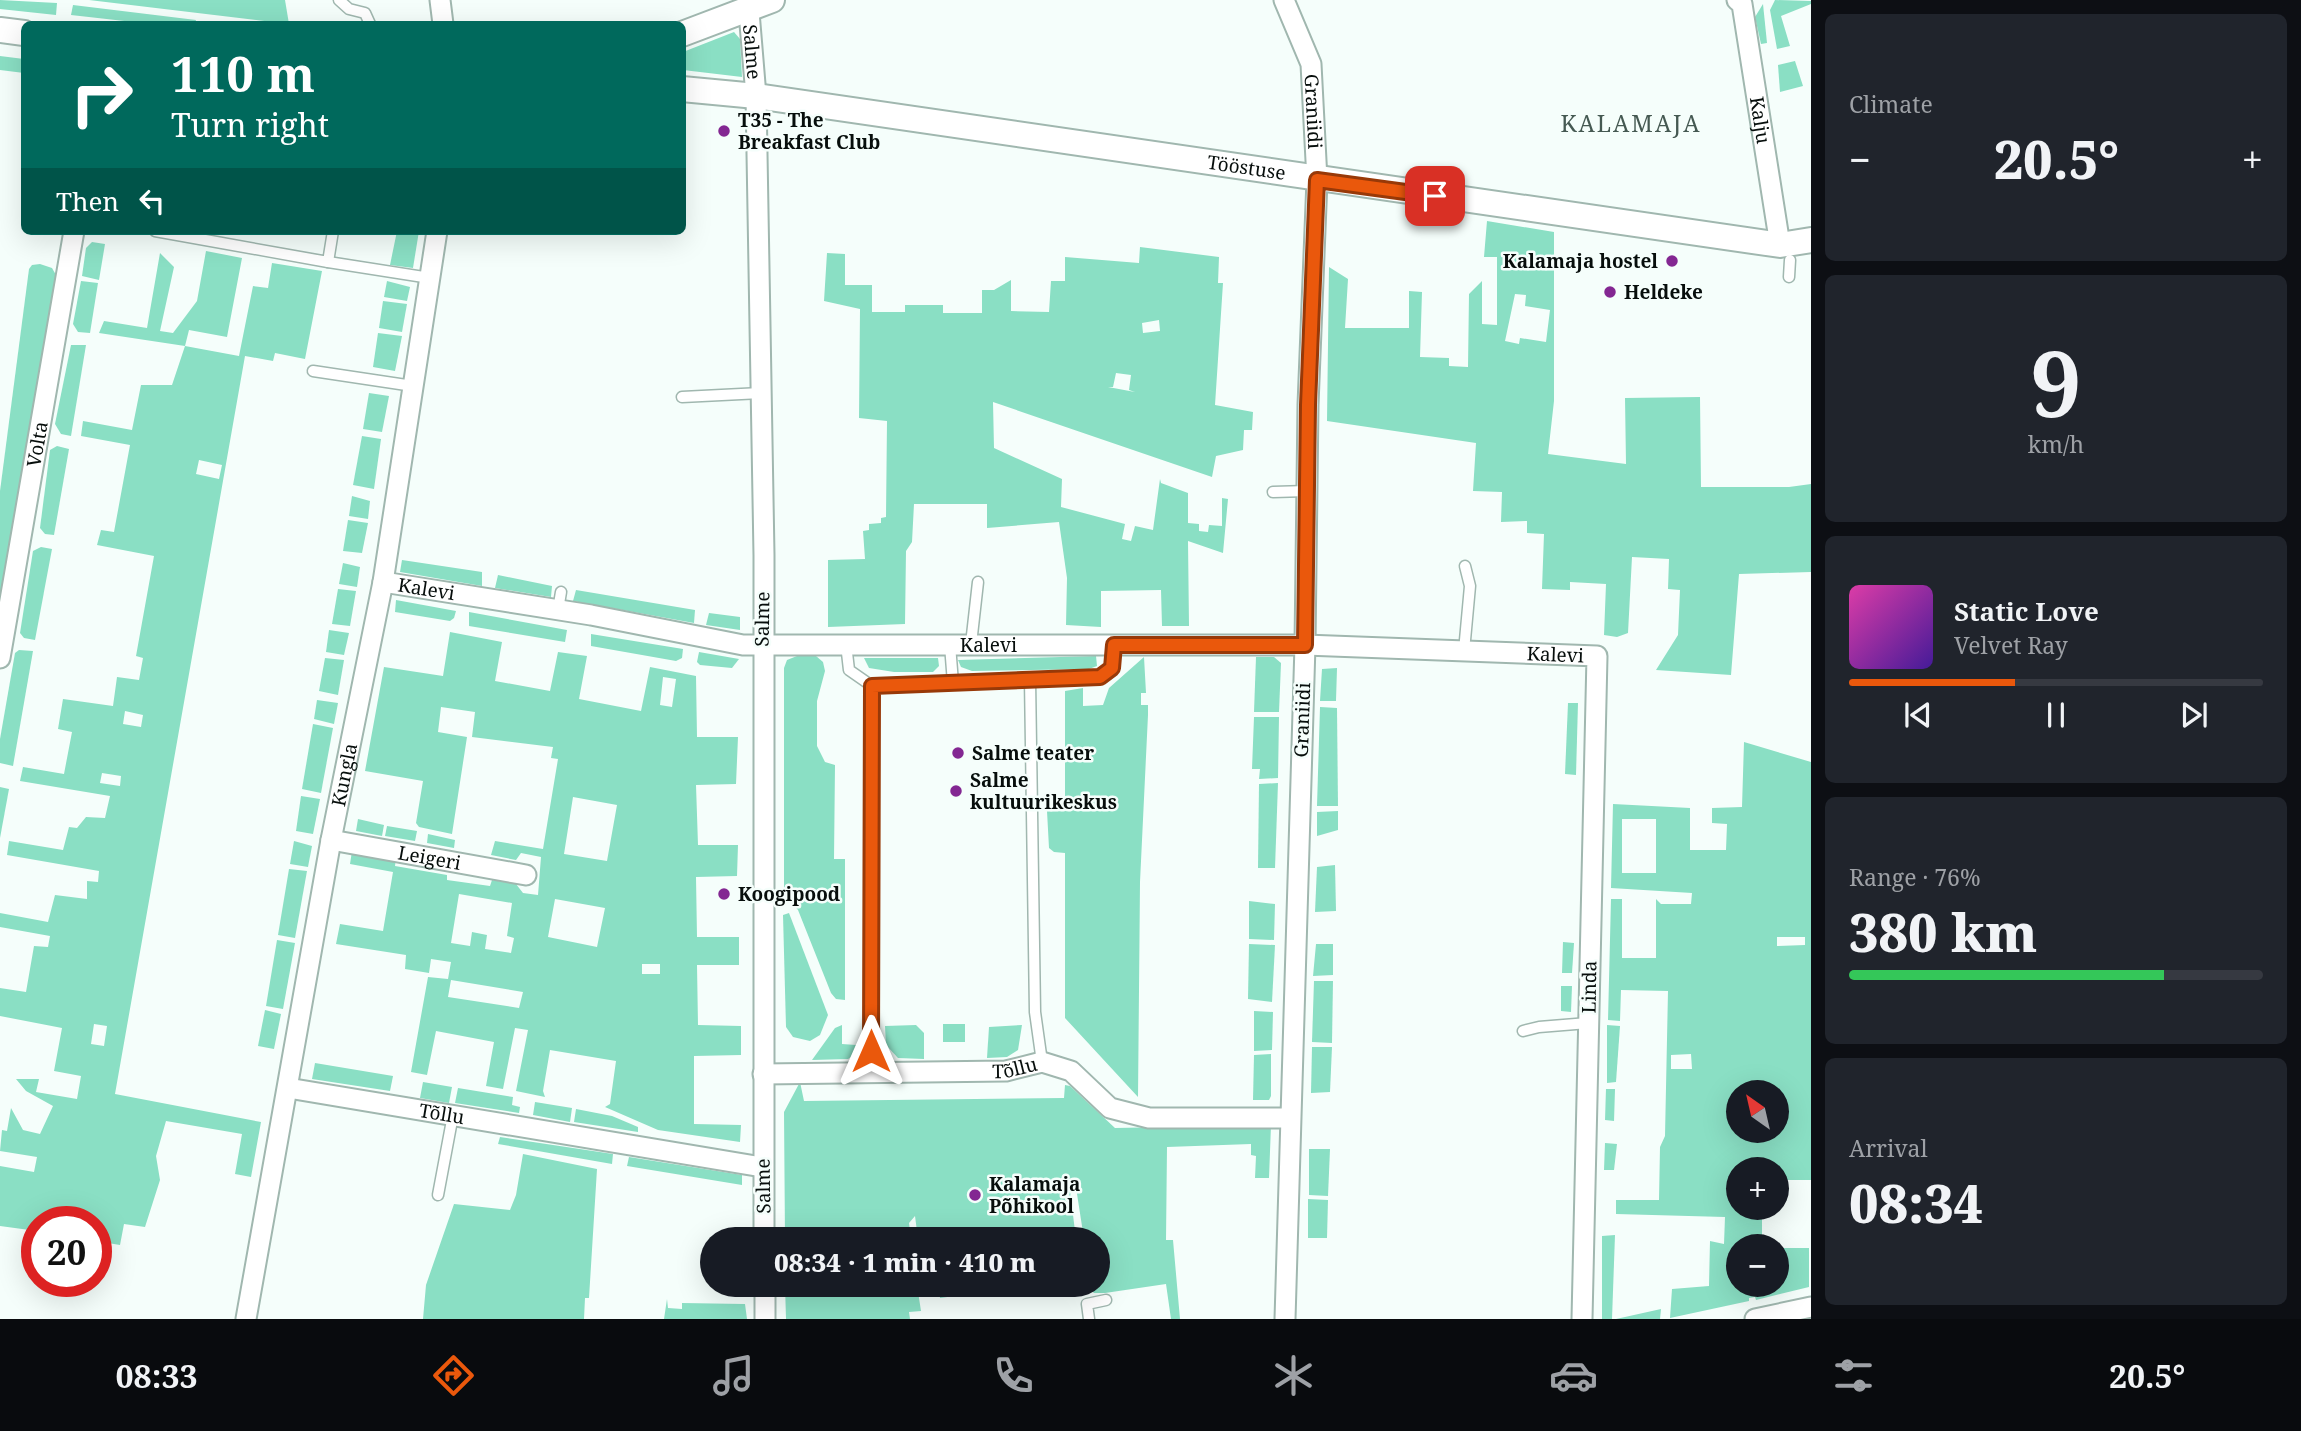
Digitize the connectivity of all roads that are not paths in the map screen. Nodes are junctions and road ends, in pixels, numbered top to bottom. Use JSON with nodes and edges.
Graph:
{"nodes":[{"id":1,"x":339,"y":0,"type":"edge"},
{"id":2,"x":440,"y":0,"type":"edge"},
{"id":3,"x":772,"y":0,"type":"edge"},
{"id":4,"x":1284,"y":0,"type":"edge"},
{"id":5,"x":1742,"y":1,"type":"edge"},
{"id":6,"x":749,"y":5,"type":"edge"},
{"id":7,"x":369,"y":21,"type":"edge"},
{"id":8,"x":443,"y":21,"type":"edge"},
{"id":9,"x":0,"y":30,"type":"edge"},
{"id":10,"x":686,"y":32,"type":"edge"},
{"id":11,"x":21,"y":33,"type":"edge"},
{"id":12,"x":686,"y":89,"type":"edge"},
{"id":13,"x":756,"y":96,"type":"junction"},
{"id":14,"x":1317,"y":180,"type":"junction"},
{"id":15,"x":73,"y":235,"type":"edge"},
{"id":16,"x":192,"y":235,"type":"edge"},
{"id":17,"x":332,"y":235,"type":"edge"},
{"id":18,"x":436,"y":235,"type":"edge"},
{"id":19,"x":1811,"y":240,"type":"edge"},
{"id":20,"x":1785,"y":252,"type":"junction"},
{"id":21,"x":328,"y":262,"type":"junction"},
{"id":22,"x":1789,"y":276,"type":"dead end"},
{"id":23,"x":429,"y":278,"type":"junction"},
{"id":24,"x":313,"y":371,"type":"dead end"},
{"id":25,"x":413,"y":386,"type":"junction"},
{"id":26,"x":761,"y":393,"type":"junction"},
{"id":27,"x":682,"y":397,"type":"dead end"},
{"id":28,"x":1307,"y":491,"type":"junction"},
{"id":29,"x":1273,"y":492,"type":"dead end"},
{"id":30,"x":1465,"y":566,"type":"dead end"},
{"id":31,"x":383,"y":582,"type":"junction"},
{"id":32,"x":978,"y":582,"type":"dead end"},
{"id":33,"x":762,"y":644,"type":"junction"},
{"id":34,"x":846,"y":644,"type":"junction"},
{"id":35,"x":950,"y":644,"type":"junction"},
{"id":36,"x":971,"y":644,"type":"junction"},
{"id":37,"x":1114,"y":645,"type":"junction"},
{"id":38,"x":1305,"y":645,"type":"junction"},
{"id":39,"x":1464,"y":651,"type":"junction"},
{"id":40,"x":1597,"y":656,"type":"joint"},
{"id":41,"x":0,"y":658,"type":"edge"},
{"id":42,"x":1030,"y":679,"type":"junction"},
{"id":43,"x":953,"y":682,"type":"junction"},
{"id":44,"x":872,"y":686,"type":"junction"},
{"id":45,"x":331,"y":840,"type":"junction"},
{"id":46,"x":529,"y":880,"type":"dead end"},
{"id":47,"x":1588,"y":1024,"type":"junction"},
{"id":48,"x":1523,"y":1031,"type":"dead end"},
{"id":49,"x":1042,"y":1062,"type":"junction"},
{"id":50,"x":871,"y":1071,"type":"junction"},
{"id":51,"x":762,"y":1074,"type":"junction"},
{"id":52,"x":288,"y":1088,"type":"junction"},
{"id":53,"x":453,"y":1115,"type":"junction"},
{"id":54,"x":1290,"y":1118,"type":"junction"},
{"id":55,"x":762,"y":1167,"type":"junction"},
{"id":56,"x":438,"y":1195,"type":"dead end"},
{"id":57,"x":764,"y":1227,"type":"edge"},
{"id":58,"x":765,"y":1297,"type":"edge"},
{"id":59,"x":1106,"y":1300,"type":"dead end"},
{"id":60,"x":1811,"y":1307,"type":"edge"},
{"id":61,"x":246,"y":1319,"type":"edge"},
{"id":62,"x":765,"y":1319,"type":"edge"},
{"id":63,"x":1089,"y":1319,"type":"edge"},
{"id":64,"x":1285,"y":1319,"type":"edge"},
{"id":65,"x":1582,"y":1319,"type":"edge"},
{"id":66,"x":1755,"y":1319,"type":"edge"}],
"edges":[{"from":1,"to":7,"type":"lane"},
{"from":2,"to":8,"type":"street"},
{"from":3,"to":6,"type":"street"},
{"from":4,"to":14,"type":"street","name":"Graniidi"},
{"from":5,"to":20,"type":"street","name":"Kalju"},
{"from":6,"to":10,"type":"street"},
{"from":6,"to":13,"type":"street","name":"Salme"},
{"from":9,"to":11,"type":"street"},
{"from":12,"to":13,"type":"street","name":"Tööstuse"},
{"from":13,"to":14,"type":"street","name":"Tööstuse"},
{"from":13,"to":26,"type":"street","name":"Salme"},
{"from":14,"to":20,"type":"street","name":"Tööstuse"},
{"from":14,"to":28,"type":"street","name":"Graniidi"},
{"from":15,"to":41,"type":"street","name":"Volta"},
{"from":16,"to":21,"type":"lane"},
{"from":17,"to":21,"type":"lane"},
{"from":18,"to":23,"type":"street","name":"Kungla"},
{"from":19,"to":20,"type":"street","name":"Tööstuse"},
{"from":20,"to":22,"type":"lane"},
{"from":21,"to":23,"type":"lane"},
{"from":23,"to":25,"type":"street","name":"Kungla"},
{"from":24,"to":25,"type":"lane"},
{"from":25,"to":31,"type":"street","name":"Kungla"},
{"from":26,"to":27,"type":"lane"},
{"from":26,"to":33,"type":"street","name":"Salme"},
{"from":28,"to":29,"type":"lane"},
{"from":28,"to":38,"type":"street","name":"Graniidi"},
{"from":30,"to":39,"type":"lane"},
{"from":31,"to":33,"type":"street","name":"Kalevi"},
{"from":31,"to":45,"type":"street","name":"Kungla"},
{"from":32,"to":36,"type":"lane"},
{"from":33,"to":34,"type":"street","name":"Kalevi"},
{"from":33,"to":51,"type":"street","name":"Salme"},
{"from":34,"to":35,"type":"street","name":"Kalevi"},
{"from":34,"to":44,"type":"lane"},
{"from":35,"to":36,"type":"street","name":"Kalevi"},
{"from":35,"to":43,"type":"lane"},
{"from":36,"to":37,"type":"street","name":"Kalevi"},
{"from":37,"to":38,"type":"street","name":"Kalevi"},
{"from":37,"to":42,"type":"lane"},
{"from":38,"to":39,"type":"street","name":"Kalevi"},
{"from":38,"to":54,"type":"street","name":"Graniidi"},
{"from":39,"to":40,"type":"street","name":"Kalevi"},
{"from":40,"to":47,"type":"street","name":"Linda"},
{"from":42,"to":43,"type":"lane"},
{"from":42,"to":49,"type":"lane"},
{"from":43,"to":44,"type":"lane"},
{"from":44,"to":50,"type":"lane"},
{"from":45,"to":46,"type":"street","name":"Leigeri"},
{"from":45,"to":52,"type":"street","name":"Kungla"},
{"from":47,"to":48,"type":"lane"},
{"from":47,"to":65,"type":"street","name":"Linda"},
{"from":49,"to":50,"type":"street","name":"Tõllu"},
{"from":49,"to":54,"type":"street","name":"Tõllu"},
{"from":50,"to":51,"type":"street","name":"Tõllu"},
{"from":51,"to":55,"type":"street","name":"Salme"},
{"from":52,"to":53,"type":"street","name":"Tõllu"},
{"from":52,"to":61,"type":"street","name":"Kungla"},
{"from":53,"to":55,"type":"street","name":"Tõllu"},
{"from":53,"to":56,"type":"lane"},
{"from":54,"to":64,"type":"street","name":"Graniidi"},
{"from":55,"to":57,"type":"street","name":"Salme"},
{"from":58,"to":62,"type":"street"},
{"from":59,"to":63,"type":"lane"},
{"from":60,"to":66,"type":"street"}]}
